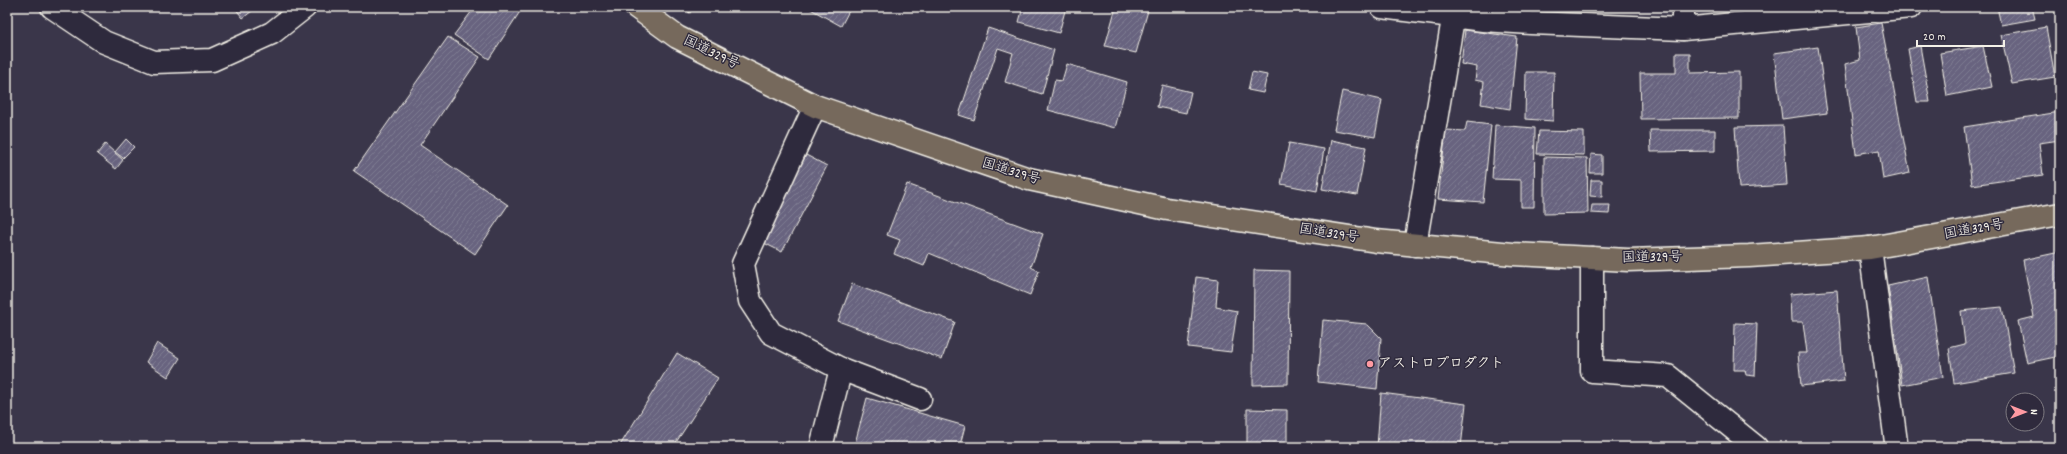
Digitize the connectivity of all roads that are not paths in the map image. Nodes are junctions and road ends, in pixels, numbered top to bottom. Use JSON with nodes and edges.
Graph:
{"nodes":[{"id":1,"x":52,"y":7,"type":"edge"},
{"id":2,"x":305,"y":7,"type":"edge"},
{"id":3,"x":636,"y":7,"type":"edge"},
{"id":4,"x":1382,"y":7,"type":"edge"},
{"id":5,"x":1683,"y":7,"type":"edge"},
{"id":6,"x":1911,"y":7,"type":"edge"},
{"id":7,"x":1454,"y":11,"type":"edge"},
{"id":8,"x":1683,"y":29,"type":"junction"},
{"id":9,"x":816,"y":106,"type":"junction"},
{"id":10,"x":2060,"y":214,"type":"edge"},
{"id":11,"x":1415,"y":245,"type":"junction"},
{"id":12,"x":1870,"y":248,"type":"junction"},
{"id":13,"x":1592,"y":258,"type":"junction"},
{"id":14,"x":841,"y":369,"type":"junction"},
{"id":15,"x":920,"y":399,"type":"dead end"},
{"id":16,"x":1896,"y":442,"type":"dead end"},
{"id":17,"x":821,"y":447,"type":"edge"},
{"id":18,"x":1756,"y":447,"type":"edge"}],
"edges":[{"from":1,"to":2,"type":"street"},
{"from":3,"to":9,"type":"highway","name":"国道329号"},
{"from":4,"to":7,"type":"street"},
{"from":5,"to":8,"type":"street"},
{"from":6,"to":8,"type":"street"},
{"from":7,"to":8,"type":"street"},
{"from":7,"to":11,"type":"street"},
{"from":9,"to":11,"type":"highway","name":"国道329号"},
{"from":9,"to":14,"type":"street"},
{"from":10,"to":12,"type":"highway","name":"国道329号"},
{"from":11,"to":13,"type":"highway","name":"国道329号"},
{"from":12,"to":13,"type":"highway","name":"国道329号"},
{"from":12,"to":16,"type":"street"},
{"from":13,"to":18,"type":"street"},
{"from":14,"to":15,"type":"street"},
{"from":14,"to":17,"type":"street"}]}
